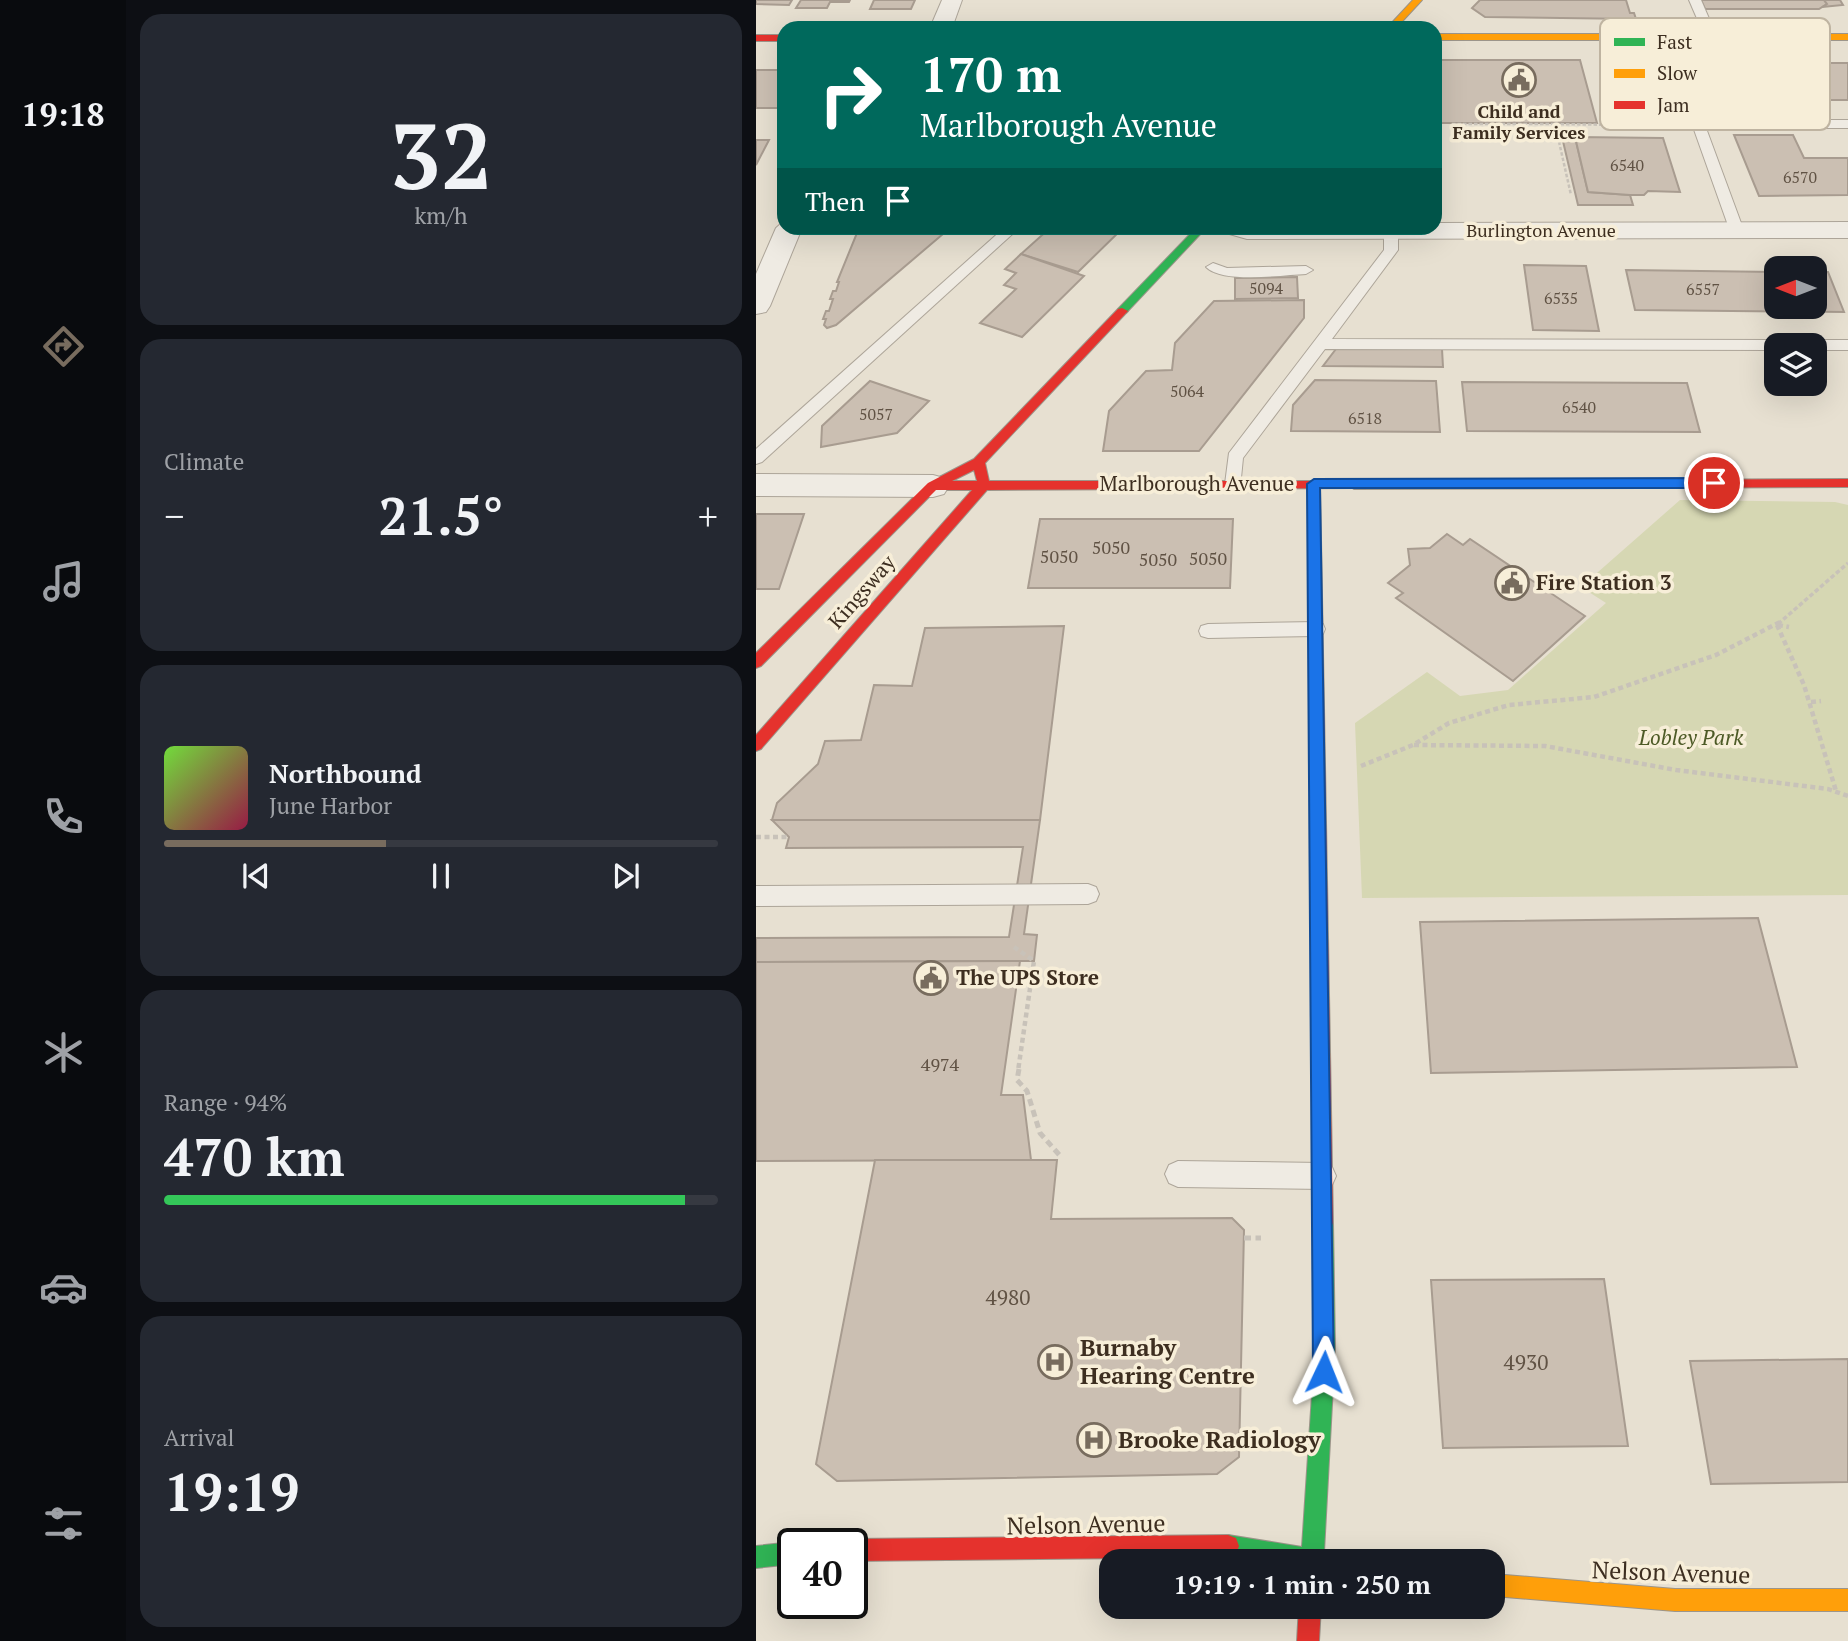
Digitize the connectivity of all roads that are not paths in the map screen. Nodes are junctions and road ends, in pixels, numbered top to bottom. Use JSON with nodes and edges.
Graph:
{"nodes":[{"id":1,"x":952,"y":0,"type":"edge"},
{"id":2,"x":1418,"y":0,"type":"edge"},
{"id":3,"x":1695,"y":0,"type":"edge"},
{"id":4,"x":1703,"y":18,"type":"edge"},
{"id":5,"x":944,"y":21,"type":"edge"},
{"id":6,"x":1398,"y":21,"type":"edge"},
{"id":7,"x":1442,"y":37,"type":"edge"},
{"id":8,"x":1600,"y":37,"type":"edge"},
{"id":9,"x":1830,"y":37,"type":"edge"},
{"id":10,"x":1848,"y":37,"type":"edge"},
{"id":11,"x":756,"y":38,"type":"edge"},
{"id":12,"x":777,"y":38,"type":"edge"},
{"id":13,"x":1830,"y":124,"type":"edge"},
{"id":14,"x":1848,"y":124,"type":"edge"},
{"id":15,"x":1700,"y":130,"type":"edge"},
{"id":16,"x":1737,"y":230,"type":"junction"},
{"id":17,"x":1848,"y":230,"type":"edge"},
{"id":18,"x":1442,"y":232,"type":"edge"},
{"id":19,"x":786,"y":235,"type":"edge"},
{"id":20,"x":1004,"y":235,"type":"edge"},
{"id":21,"x":1194,"y":235,"type":"edge"},
{"id":22,"x":1391,"y":235,"type":"edge"},
{"id":23,"x":1213,"y":267,"type":"dead end"},
{"id":24,"x":1306,"y":270,"type":"dead end"},
{"id":25,"x":756,"y":306,"type":"edge"},
{"id":26,"x":1321,"y":344,"type":"junction"},
{"id":27,"x":1764,"y":345,"type":"edge"},
{"id":28,"x":1827,"y":345,"type":"edge"},
{"id":29,"x":1848,"y":345,"type":"edge"},
{"id":30,"x":756,"y":458,"type":"edge"},
{"id":31,"x":978,"y":462,"type":"junction"},
{"id":32,"x":1848,"y":483,"type":"edge"},
{"id":33,"x":1234,"y":484,"type":"junction"},
{"id":34,"x":1314,"y":484,"type":"junction"},
{"id":35,"x":756,"y":485,"type":"edge"},
{"id":36,"x":984,"y":485,"type":"junction"},
{"id":37,"x":933,"y":486,"type":"junction"},
{"id":38,"x":1316,"y":629,"type":"junction"},
{"id":39,"x":1208,"y":631,"type":"dead end"},
{"id":40,"x":756,"y":662,"type":"edge"},
{"id":41,"x":756,"y":745,"type":"edge"},
{"id":42,"x":1088,"y":894,"type":"dead end"},
{"id":43,"x":756,"y":896,"type":"edge"},
{"id":44,"x":1178,"y":1174,"type":"dead end"},
{"id":45,"x":1323,"y":1176,"type":"junction"},
{"id":46,"x":1255,"y":1549,"type":"edge"},
{"id":47,"x":1315,"y":1549,"type":"edge"},
{"id":48,"x":868,"y":1550,"type":"edge"},
{"id":49,"x":777,"y":1555,"type":"edge"},
{"id":50,"x":756,"y":1557,"type":"edge"},
{"id":51,"x":1505,"y":1586,"type":"edge"},
{"id":52,"x":1848,"y":1600,"type":"edge"},
{"id":53,"x":1309,"y":1619,"type":"edge"},
{"id":54,"x":1308,"y":1641,"type":"edge"}],
"edges":[{"from":1,"to":5,"type":"street"},
{"from":2,"to":6,"type":"street"},
{"from":3,"to":4,"type":"lane"},
{"from":7,"to":8,"type":"street"},
{"from":9,"to":10,"type":"street"},
{"from":11,"to":12,"type":"street"},
{"from":13,"to":14,"type":"lane"},
{"from":15,"to":16,"type":"lane"},
{"from":16,"to":17,"type":"street","name":"Burlington Avenue"},
{"from":16,"to":18,"type":"street","name":"Burlington Avenue"},
{"from":19,"to":25,"type":"street"},
{"from":20,"to":30,"type":"lane"},
{"from":21,"to":31,"type":"street","name":"Kingsway"},
{"from":22,"to":26,"type":"lane"},
{"from":23,"to":24,"type":"lane"},
{"from":26,"to":27,"type":"lane"},
{"from":26,"to":33,"type":"lane"},
{"from":28,"to":29,"type":"lane"},
{"from":31,"to":36,"type":"street"},
{"from":31,"to":37,"type":"street","name":"Kingsway"},
{"from":32,"to":34,"type":"street","name":"Marlborough Avenue"},
{"from":33,"to":34,"type":"street","name":"Marlborough Avenue"},
{"from":33,"to":36,"type":"street","name":"Marlborough Avenue"},
{"from":34,"to":38,"type":"street"},
{"from":35,"to":37,"type":"street","name":"Marlborough Avenue"},
{"from":36,"to":37,"type":"street","name":"Marlborough Avenue"},
{"from":36,"to":41,"type":"street","name":"Kingsway"},
{"from":37,"to":40,"type":"street","name":"Kingsway"},
{"from":38,"to":39,"type":"lane"},
{"from":38,"to":45,"type":"street"},
{"from":42,"to":43,"type":"lane"},
{"from":44,"to":45,"type":"lane"},
{"from":45,"to":47,"type":"street"},
{"from":46,"to":48,"type":"street","name":"Nelson Avenue"},
{"from":49,"to":50,"type":"street"},
{"from":51,"to":52,"type":"street","name":"Nelson Avenue"},
{"from":53,"to":54,"type":"street"}]}
